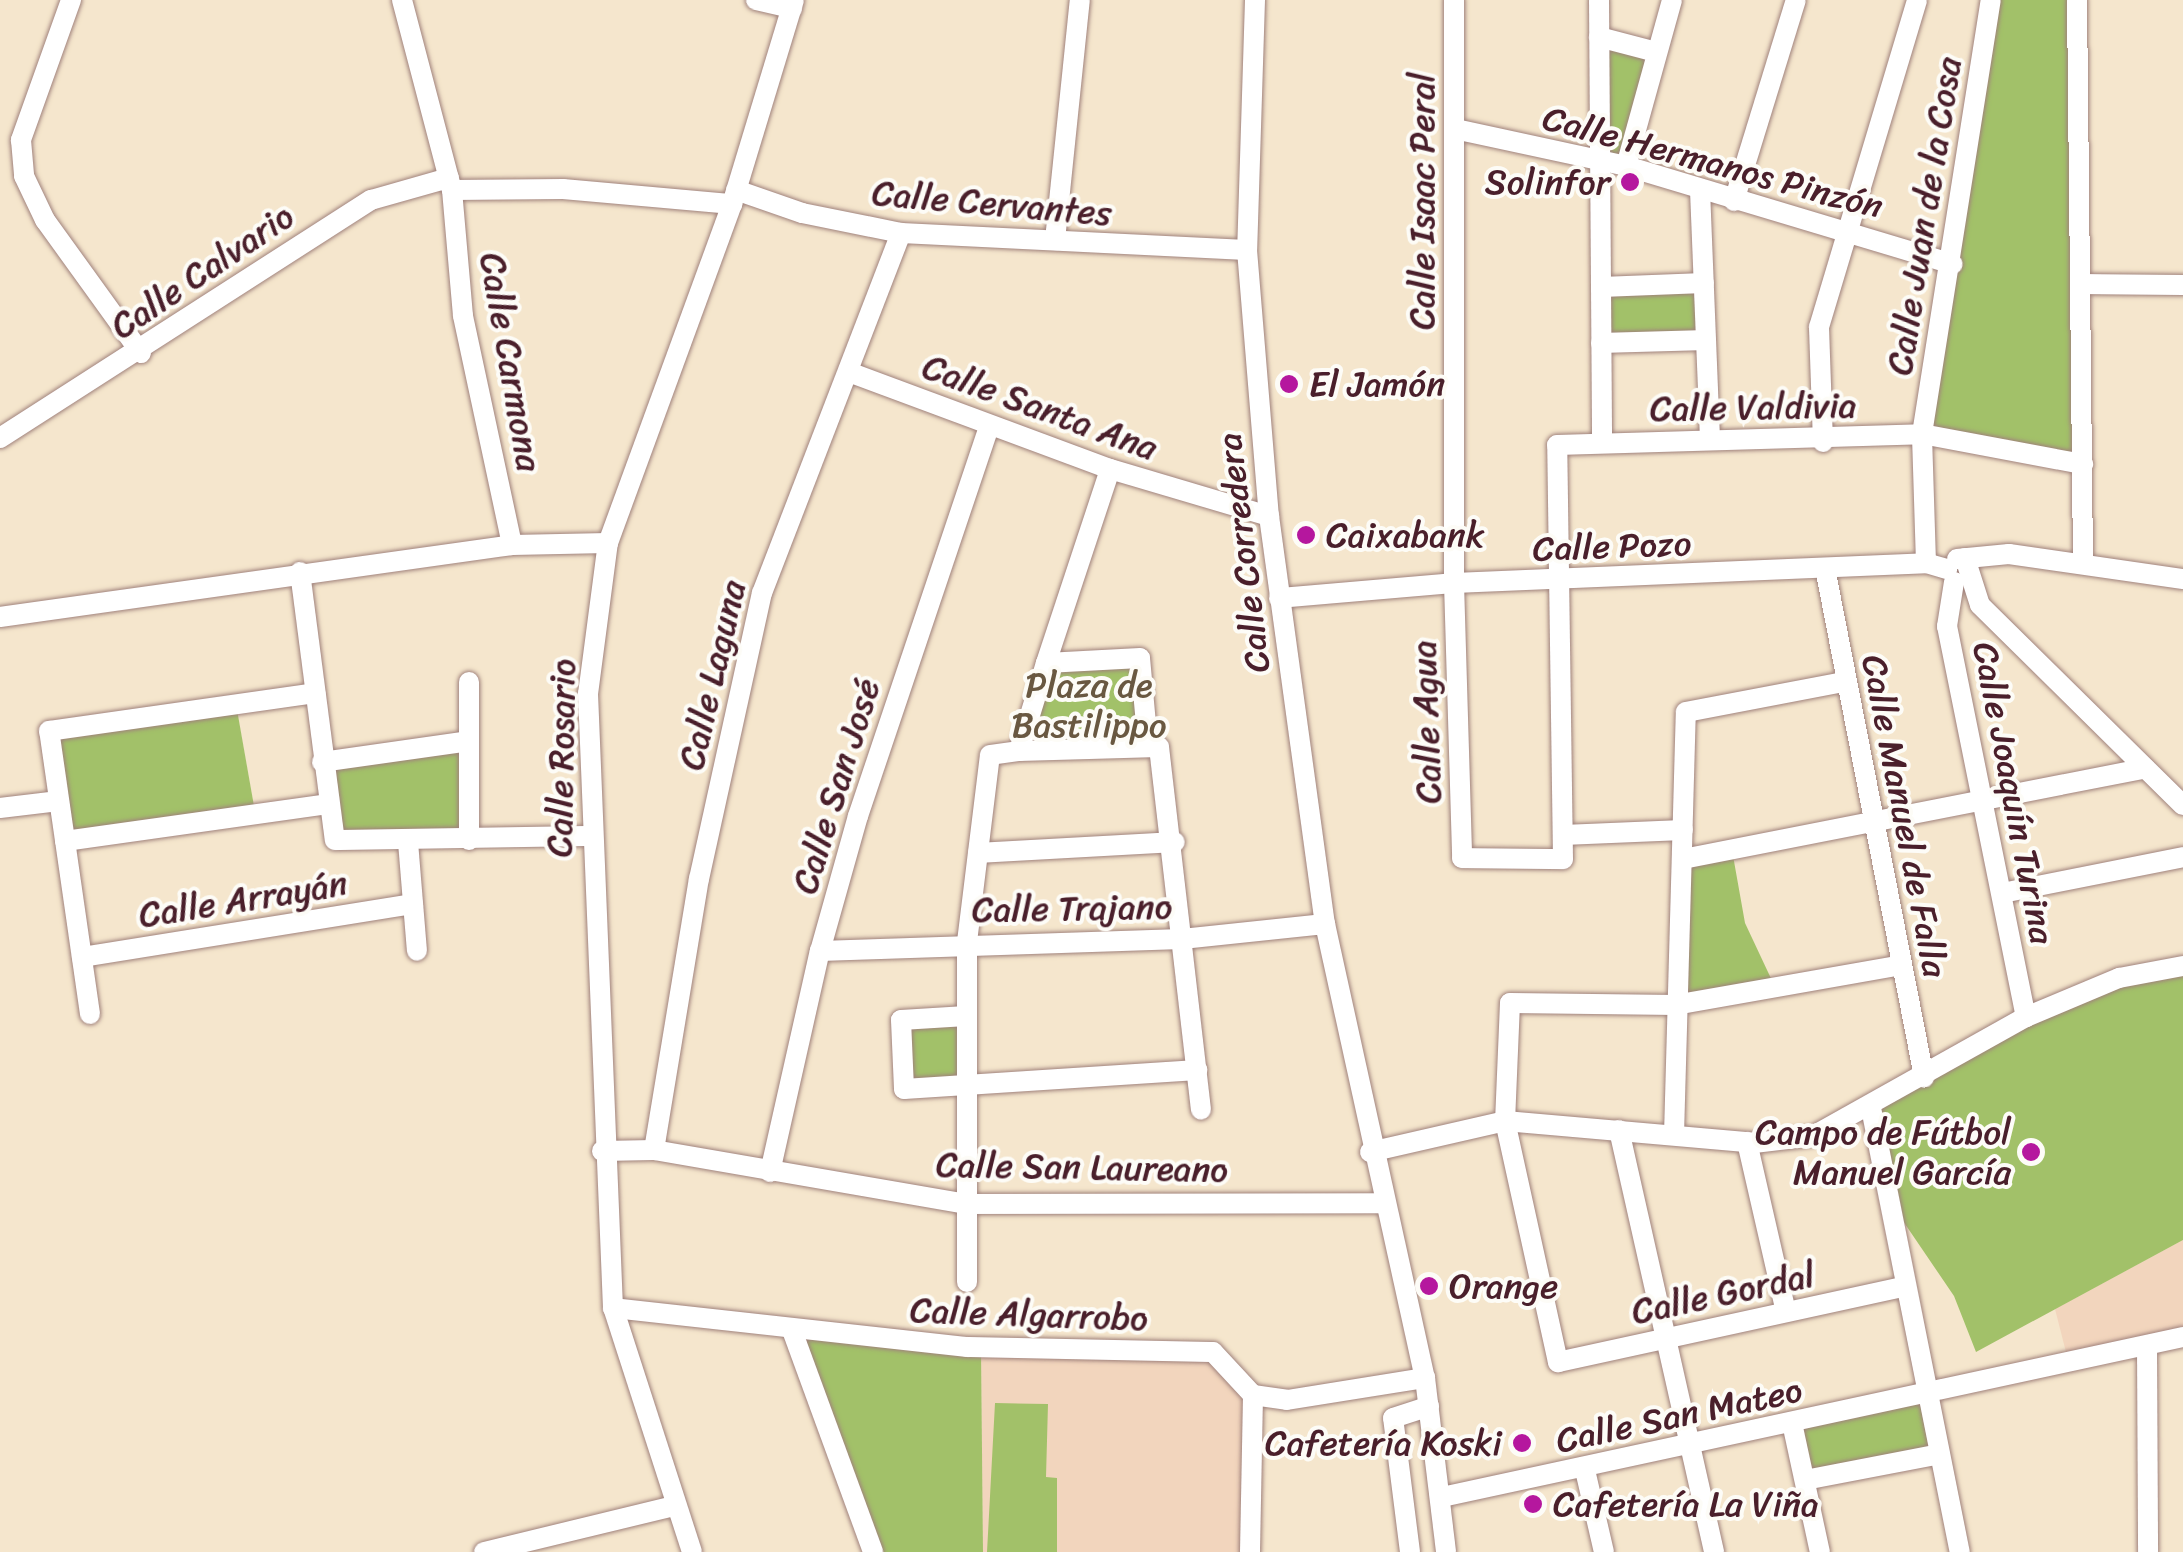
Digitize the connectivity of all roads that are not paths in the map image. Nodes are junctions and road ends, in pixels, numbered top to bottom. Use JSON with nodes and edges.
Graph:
{"nodes":[{"id":1,"x":71,"y":0,"type":"edge"},
{"id":2,"x":402,"y":0,"type":"edge"},
{"id":3,"x":756,"y":0,"type":"edge"},
{"id":4,"x":1080,"y":0,"type":"edge"},
{"id":5,"x":1255,"y":0,"type":"edge"},
{"id":6,"x":1454,"y":0,"type":"edge"},
{"id":7,"x":1599,"y":0,"type":"edge"},
{"id":8,"x":1672,"y":0,"type":"edge"},
{"id":9,"x":1796,"y":0,"type":"edge"},
{"id":10,"x":1917,"y":0,"type":"edge"},
{"id":11,"x":1991,"y":0,"type":"edge"},
{"id":12,"x":2078,"y":0,"type":"edge"},
{"id":13,"x":793,"y":4,"type":"edge"},
{"id":14,"x":1599,"y":37,"type":"junction"},
{"id":15,"x":1656,"y":52,"type":"junction"},
{"id":16,"x":1455,"y":129,"type":"junction"},
{"id":17,"x":1600,"y":160,"type":"junction"},
{"id":18,"x":1626,"y":166,"type":"junction"},
{"id":19,"x":450,"y":184,"type":"junction"},
{"id":20,"x":1700,"y":190,"type":"junction"},
{"id":21,"x":734,"y":197,"type":"junction"},
{"id":22,"x":666,"y":198,"type":"joint"},
{"id":23,"x":1734,"y":201,"type":"junction"},
{"id":24,"x":1846,"y":232,"type":"junction"},
{"id":25,"x":901,"y":233,"type":"junction"},
{"id":26,"x":1055,"y":240,"type":"junction"},
{"id":27,"x":1247,"y":250,"type":"junction"},
{"id":28,"x":1953,"y":264,"type":"junction"},
{"id":29,"x":1704,"y":283,"type":"junction"},
{"id":30,"x":2082,"y":284,"type":"junction"},
{"id":31,"x":2183,"y":284,"type":"edge"},
{"id":32,"x":1601,"y":288,"type":"junction"},
{"id":33,"x":1706,"y":340,"type":"junction"},
{"id":34,"x":1601,"y":344,"type":"junction"},
{"id":35,"x":141,"y":353,"type":"junction"},
{"id":36,"x":849,"y":372,"type":"junction"},
{"id":37,"x":989,"y":426,"type":"junction"},
{"id":38,"x":1922,"y":434,"type":"junction"},
{"id":39,"x":0,"y":438,"type":"edge"},
{"id":40,"x":1710,"y":440,"type":"junction"},
{"id":41,"x":1602,"y":442,"type":"junction"},
{"id":42,"x":1823,"y":442,"type":"junction"},
{"id":43,"x":2084,"y":464,"type":"junction"},
{"id":44,"x":1110,"y":469,"type":"junction"},
{"id":45,"x":1268,"y":516,"type":"junction"},
{"id":46,"x":512,"y":544,"type":"junction"},
{"id":47,"x":608,"y":544,"type":"junction"},
{"id":48,"x":1926,"y":563,"type":"junction"},
{"id":49,"x":2083,"y":564,"type":"junction"},
{"id":50,"x":1825,"y":568,"type":"junction"},
{"id":51,"x":300,"y":572,"type":"junction"},
{"id":52,"x":1961,"y":572,"type":"junction"},
{"id":53,"x":2183,"y":578,"type":"edge"},
{"id":54,"x":1563,"y":581,"type":"junction"},
{"id":55,"x":1454,"y":583,"type":"junction"},
{"id":56,"x":1279,"y":598,"type":"junction"},
{"id":57,"x":0,"y":616,"type":"edge"},
{"id":58,"x":1046,"y":663,"type":"junction"},
{"id":59,"x":469,"y":682,"type":"dead end"},
{"id":60,"x":1844,"y":682,"type":"junction"},
{"id":61,"x":314,"y":693,"type":"junction"},
{"id":62,"x":469,"y":741,"type":"junction"},
{"id":63,"x":1148,"y":746,"type":"junction"},
{"id":64,"x":1020,"y":752,"type":"junction"},
{"id":65,"x":322,"y":762,"type":"junction"},
{"id":66,"x":2144,"y":768,"type":"junction"},
{"id":67,"x":1982,"y":800,"type":"junction"},
{"id":68,"x":59,"y":801,"type":"junction"},
{"id":69,"x":327,"y":804,"type":"junction"},
{"id":70,"x":2183,"y":806,"type":"edge"},
{"id":71,"x":0,"y":808,"type":"edge"},
{"id":72,"x":1872,"y":823,"type":"junction"},
{"id":73,"x":1683,"y":830,"type":"junction"},
{"id":74,"x":1563,"y":835,"type":"junction"},
{"id":75,"x":591,"y":836,"type":"junction"},
{"id":76,"x":65,"y":840,"type":"junction"},
{"id":77,"x":468,"y":840,"type":"junction"},
{"id":78,"x":408,"y":842,"type":"junction"},
{"id":79,"x":1175,"y":842,"type":"junction"},
{"id":80,"x":978,"y":853,"type":"junction"},
{"id":81,"x":2183,"y":856,"type":"edge"},
{"id":82,"x":1683,"y":859,"type":"junction"},
{"id":83,"x":2002,"y":893,"type":"junction"},
{"id":84,"x":414,"y":904,"type":"junction"},
{"id":85,"x":1325,"y":924,"type":"junction"},
{"id":86,"x":1182,"y":939,"type":"junction"},
{"id":87,"x":966,"y":942,"type":"junction"},
{"id":88,"x":417,"y":951,"type":"dead end"},
{"id":89,"x":820,"y":951,"type":"junction"},
{"id":90,"x":82,"y":957,"type":"junction"},
{"id":91,"x":1902,"y":965,"type":"junction"},
{"id":92,"x":2183,"y":966,"type":"edge"},
{"id":93,"x":1676,"y":1005,"type":"junction"},
{"id":94,"x":90,"y":1014,"type":"dead end"},
{"id":95,"x":966,"y":1016,"type":"junction"},
{"id":96,"x":2026,"y":1016,"type":"junction"},
{"id":97,"x":1197,"y":1070,"type":"junction"},
{"id":98,"x":1924,"y":1077,"type":"junction"},
{"id":99,"x":966,"y":1088,"type":"junction"},
{"id":100,"x":1870,"y":1108,"type":"junction"},
{"id":101,"x":1201,"y":1110,"type":"dead end"},
{"id":102,"x":1505,"y":1122,"type":"junction"},
{"id":103,"x":1620,"y":1130,"type":"junction"},
{"id":104,"x":1674,"y":1135,"type":"junction"},
{"id":105,"x":1746,"y":1142,"type":"junction"},
{"id":106,"x":654,"y":1150,"type":"junction"},
{"id":107,"x":602,"y":1151,"type":"junction"},
{"id":108,"x":1370,"y":1152,"type":"junction"},
{"id":109,"x":770,"y":1172,"type":"junction"},
{"id":110,"x":1384,"y":1203,"type":"junction"},
{"id":111,"x":968,"y":1204,"type":"junction"},
{"id":112,"x":967,"y":1282,"type":"dead end"},
{"id":113,"x":1902,"y":1287,"type":"junction"},
{"id":114,"x":612,"y":1308,"type":"junction"},
{"id":115,"x":1786,"y":1312,"type":"junction"},
{"id":116,"x":793,"y":1333,"type":"junction"},
{"id":117,"x":1665,"y":1338,"type":"junction"},
{"id":118,"x":2183,"y":1338,"type":"edge"},
{"id":119,"x":2147,"y":1346,"type":"junction"},
{"id":120,"x":1424,"y":1378,"type":"junction"},
{"id":121,"x":1253,"y":1394,"type":"junction"},
{"id":122,"x":1929,"y":1397,"type":"junction"},
{"id":123,"x":1429,"y":1406,"type":"junction"},
{"id":124,"x":1792,"y":1423,"type":"junction"},
{"id":125,"x":1687,"y":1443,"type":"junction"},
{"id":126,"x":1940,"y":1454,"type":"junction"},
{"id":127,"x":1585,"y":1470,"type":"junction"},
{"id":128,"x":1805,"y":1480,"type":"junction"},
{"id":129,"x":1442,"y":1497,"type":"junction"},
{"id":130,"x":674,"y":1506,"type":"junction"},
{"id":131,"x":484,"y":1552,"type":"edge"},
{"id":132,"x":692,"y":1552,"type":"edge"},
{"id":133,"x":873,"y":1552,"type":"edge"},
{"id":134,"x":1250,"y":1552,"type":"edge"},
{"id":135,"x":1410,"y":1552,"type":"edge"},
{"id":136,"x":1446,"y":1552,"type":"edge"},
{"id":137,"x":1604,"y":1552,"type":"edge"},
{"id":138,"x":1714,"y":1552,"type":"edge"},
{"id":139,"x":1820,"y":1552,"type":"edge"},
{"id":140,"x":1960,"y":1552,"type":"edge"},
{"id":141,"x":2148,"y":1552,"type":"edge"}],
"edges":[{"from":1,"to":35,"type":"street"},
{"from":2,"to":19,"type":"street","name":"Calle Carmona"},
{"from":3,"to":13,"type":"street"},
{"from":4,"to":26,"type":"street"},
{"from":5,"to":27,"type":"street","name":"Calle Corredera"},
{"from":6,"to":16,"type":"street","name":"Calle Isaac Peral"},
{"from":7,"to":14,"type":"street"},
{"from":8,"to":15,"type":"street"},
{"from":9,"to":23,"type":"street"},
{"from":10,"to":24,"type":"street"},
{"from":11,"to":28,"type":"street","name":"Calle Juan de la Cosa"},
{"from":12,"to":30,"type":"street"},
{"from":13,"to":21,"type":"street","name":"Calle Rosario"},
{"from":14,"to":15,"type":"street"},
{"from":14,"to":17,"type":"street"},
{"from":15,"to":18,"type":"street"},
{"from":16,"to":17,"type":"street","name":"Calle Hermanos Pinzón"},
{"from":16,"to":55,"type":"street","name":"Calle Isaac Peral"},
{"from":17,"to":18,"type":"street","name":"Calle Hermanos Pinzón"},
{"from":17,"to":32,"type":"street"},
{"from":18,"to":20,"type":"street","name":"Calle Hermanos Pinzón"},
{"from":19,"to":22,"type":"street","name":"Calle Calvario"},
{"from":19,"to":35,"type":"street","name":"Calle Calvario"},
{"from":19,"to":46,"type":"street","name":"Calle Carmona"},
{"from":20,"to":23,"type":"street","name":"Calle Hermanos Pinzón"},
{"from":20,"to":29,"type":"street"},
{"from":21,"to":22,"type":"street","name":"Calle Cervantes"},
{"from":21,"to":25,"type":"street","name":"Calle Cervantes"},
{"from":21,"to":47,"type":"street","name":"Calle Rosario"},
{"from":23,"to":24,"type":"street","name":"Calle Hermanos Pinzón"},
{"from":24,"to":28,"type":"street","name":"Calle Hermanos Pinzón"},
{"from":24,"to":42,"type":"street"},
{"from":25,"to":26,"type":"street","name":"Calle Cervantes"},
{"from":25,"to":36,"type":"street","name":"Calle Laguna"},
{"from":26,"to":27,"type":"street","name":"Calle Cervantes"},
{"from":27,"to":45,"type":"street","name":"Calle Corredera"},
{"from":28,"to":38,"type":"street","name":"Calle Juan de la Cosa"},
{"from":29,"to":32,"type":"street"},
{"from":29,"to":33,"type":"street"},
{"from":30,"to":31,"type":"street"},
{"from":30,"to":43,"type":"street"},
{"from":32,"to":34,"type":"street"},
{"from":33,"to":34,"type":"street"},
{"from":33,"to":40,"type":"street"},
{"from":34,"to":41,"type":"street"},
{"from":35,"to":39,"type":"street","name":"Calle Calvario"},
{"from":36,"to":37,"type":"street","name":"Calle Santa Ana"},
{"from":36,"to":106,"type":"street","name":"Calle Laguna"},
{"from":37,"to":44,"type":"street","name":"Calle Santa Ana"},
{"from":37,"to":89,"type":"street","name":"Calle San José"},
{"from":38,"to":42,"type":"street","name":"Calle Valdivia"},
{"from":38,"to":43,"type":"street","name":"Calle Valdivia"},
{"from":38,"to":48,"type":"street","name":"Calle Juan de la Cosa"},
{"from":40,"to":41,"type":"street","name":"Calle Valdivia"},
{"from":40,"to":42,"type":"street","name":"Calle Valdivia"},
{"from":41,"to":54,"type":"street","name":"Calle Valdivia"},
{"from":43,"to":49,"type":"street"},
{"from":44,"to":45,"type":"street","name":"Calle Santa Ana"},
{"from":44,"to":58,"type":"street"},
{"from":45,"to":56,"type":"street","name":"Calle Corredera"},
{"from":46,"to":47,"type":"street"},
{"from":46,"to":51,"type":"street"},
{"from":47,"to":75,"type":"street","name":"Calle Rosario"},
{"from":48,"to":50,"type":"street","name":"Calle Pozo"},
{"from":48,"to":52,"type":"street","name":"Calle Pozo"},
{"from":49,"to":52,"type":"street"},
{"from":49,"to":53,"type":"street"},
{"from":50,"to":54,"type":"street","name":"Calle Pozo"},
{"from":50,"to":60,"type":"street","name":"Calle Manuel de Falla"},
{"from":51,"to":57,"type":"street"},
{"from":51,"to":61,"type":"street"},
{"from":52,"to":66,"type":"street"},
{"from":52,"to":67,"type":"street","name":"Calle Joaquín Turina"},
{"from":54,"to":55,"type":"street","name":"Calle Pozo"},
{"from":54,"to":74,"type":"street"},
{"from":55,"to":56,"type":"street","name":"Calle Pozo"},
{"from":55,"to":74,"type":"street","name":"Calle Agua"},
{"from":56,"to":85,"type":"street","name":"Calle Corredera"},
{"from":58,"to":63,"type":"street"},
{"from":58,"to":64,"type":"street"},
{"from":59,"to":62,"type":"street"},
{"from":60,"to":72,"type":"street","name":"Calle Manuel de Falla"},
{"from":60,"to":73,"type":"street"},
{"from":61,"to":65,"type":"street"},
{"from":61,"to":68,"type":"street"},
{"from":62,"to":65,"type":"street"},
{"from":62,"to":77,"type":"street"},
{"from":63,"to":64,"type":"street"},
{"from":63,"to":79,"type":"street"},
{"from":64,"to":80,"type":"street"},
{"from":65,"to":69,"type":"street"},
{"from":66,"to":67,"type":"street"},
{"from":66,"to":70,"type":"street"},
{"from":67,"to":72,"type":"street"},
{"from":67,"to":83,"type":"street","name":"Calle Joaquín Turina"},
{"from":68,"to":71,"type":"street"},
{"from":68,"to":76,"type":"street"},
{"from":69,"to":76,"type":"street"},
{"from":69,"to":78,"type":"street"},
{"from":72,"to":82,"type":"street"},
{"from":72,"to":91,"type":"street","name":"Calle Manuel de Falla"},
{"from":73,"to":74,"type":"street"},
{"from":73,"to":82,"type":"street"},
{"from":75,"to":77,"type":"street"},
{"from":75,"to":107,"type":"street","name":"Calle Rosario"},
{"from":76,"to":90,"type":"street"},
{"from":77,"to":78,"type":"street"},
{"from":78,"to":84,"type":"street"},
{"from":79,"to":80,"type":"street"},
{"from":79,"to":86,"type":"street"},
{"from":80,"to":87,"type":"street"},
{"from":81,"to":83,"type":"street"},
{"from":82,"to":93,"type":"street"},
{"from":83,"to":96,"type":"street","name":"Calle Joaquín Turina"},
{"from":84,"to":88,"type":"street"},
{"from":84,"to":90,"type":"street","name":"Calle Arrayán"},
{"from":85,"to":86,"type":"street","name":"Calle Trajano"},
{"from":85,"to":108,"type":"street","name":"Calle Corredera"},
{"from":86,"to":87,"type":"street","name":"Calle Trajano"},
{"from":86,"to":97,"type":"street"},
{"from":87,"to":89,"type":"street","name":"Calle Trajano"},
{"from":87,"to":95,"type":"street"},
{"from":89,"to":109,"type":"street","name":"Calle San José"},
{"from":90,"to":94,"type":"street"},
{"from":91,"to":93,"type":"street"},
{"from":91,"to":98,"type":"street","name":"Calle Manuel de Falla"},
{"from":92,"to":96,"type":"street"},
{"from":93,"to":102,"type":"street"},
{"from":93,"to":104,"type":"street"},
{"from":95,"to":99,"type":"street"},
{"from":95,"to":99,"type":"street"},
{"from":96,"to":98,"type":"street"},
{"from":97,"to":99,"type":"street"},
{"from":97,"to":101,"type":"street"},
{"from":98,"to":100,"type":"street"},
{"from":99,"to":111,"type":"street"},
{"from":100,"to":105,"type":"street"},
{"from":100,"to":113,"type":"street"},
{"from":102,"to":103,"type":"street"},
{"from":102,"to":108,"type":"street"},
{"from":102,"to":117,"type":"street","name":"Calle Gordal"},
{"from":103,"to":104,"type":"street"},
{"from":103,"to":117,"type":"street"},
{"from":104,"to":105,"type":"street"},
{"from":105,"to":115,"type":"street"},
{"from":106,"to":107,"type":"street","name":"Calle San Laureano"},
{"from":106,"to":109,"type":"street","name":"Calle San Laureano"},
{"from":107,"to":114,"type":"street","name":"Calle Rosario"},
{"from":108,"to":110,"type":"street","name":"Calle Corredera"},
{"from":109,"to":111,"type":"street","name":"Calle San Laureano"},
{"from":110,"to":111,"type":"street","name":"Calle San Laureano"},
{"from":110,"to":120,"type":"street","name":"Calle Corredera"},
{"from":111,"to":112,"type":"street"},
{"from":113,"to":115,"type":"street","name":"Calle Gordal"},
{"from":113,"to":122,"type":"street"},
{"from":114,"to":116,"type":"street","name":"Calle Algarrobo"},
{"from":114,"to":130,"type":"street","name":"Calle Rosario"},
{"from":115,"to":117,"type":"street","name":"Calle Gordal"},
{"from":116,"to":121,"type":"street","name":"Calle Algarrobo"},
{"from":116,"to":133,"type":"street"},
{"from":117,"to":125,"type":"street"},
{"from":118,"to":119,"type":"street","name":"Calle San Mateo"},
{"from":119,"to":122,"type":"street","name":"Calle San Mateo"},
{"from":119,"to":141,"type":"street"},
{"from":120,"to":121,"type":"street"},
{"from":120,"to":123,"type":"street","name":"Calle Corredera"},
{"from":121,"to":134,"type":"street"},
{"from":122,"to":124,"type":"street","name":"Calle San Mateo"},
{"from":122,"to":126,"type":"street"},
{"from":123,"to":129,"type":"street","name":"Calle Corredera"},
{"from":123,"to":135,"type":"street"},
{"from":124,"to":125,"type":"street","name":"Calle San Mateo"},
{"from":124,"to":128,"type":"street"},
{"from":125,"to":127,"type":"street","name":"Calle San Mateo"},
{"from":125,"to":138,"type":"street"},
{"from":126,"to":128,"type":"street"},
{"from":126,"to":140,"type":"street"},
{"from":127,"to":129,"type":"street","name":"Calle San Mateo"},
{"from":127,"to":137,"type":"street"},
{"from":128,"to":139,"type":"street"},
{"from":129,"to":136,"type":"street","name":"Calle Corredera"},
{"from":130,"to":131,"type":"street"},
{"from":130,"to":132,"type":"street","name":"Calle Rosario"}]}
